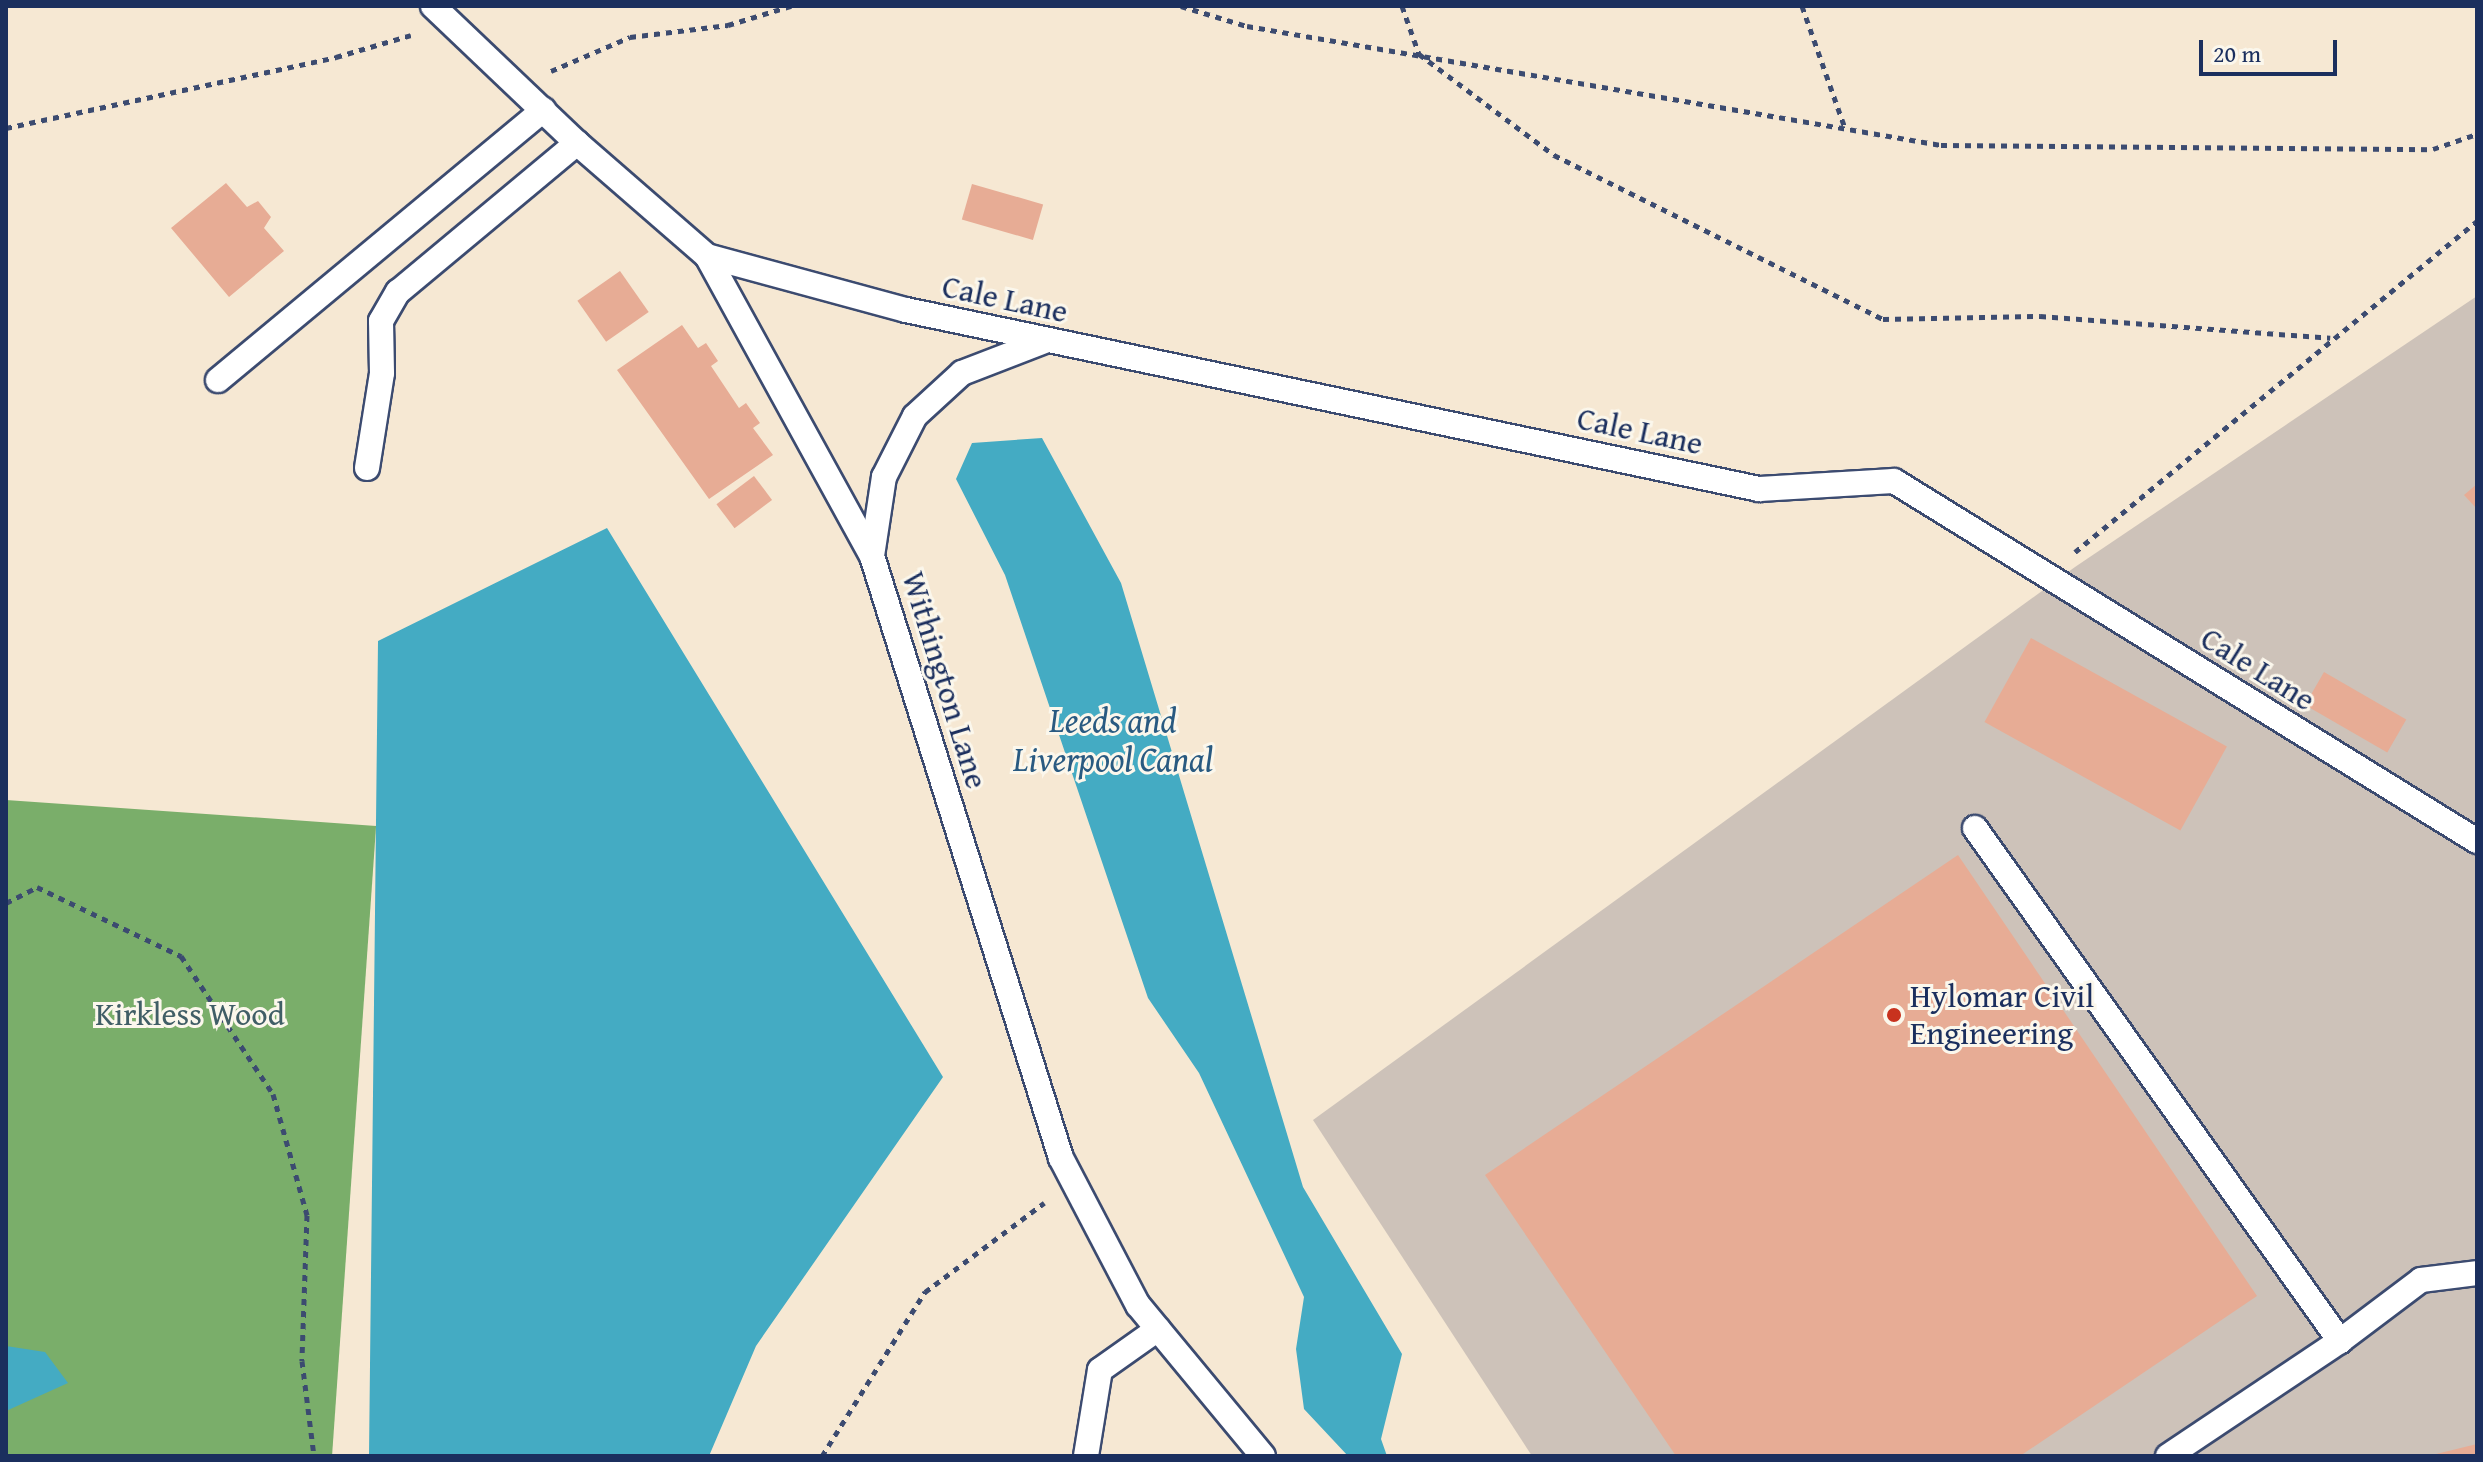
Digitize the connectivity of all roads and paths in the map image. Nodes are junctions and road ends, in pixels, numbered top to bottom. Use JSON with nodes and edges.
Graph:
{"nodes":[{"id":1,"x":433,"y":6,"type":"edge"},
{"id":2,"x":791,"y":6,"type":"edge"},
{"id":3,"x":1181,"y":6,"type":"edge"},
{"id":4,"x":1402,"y":6,"type":"edge"},
{"id":5,"x":1802,"y":6,"type":"edge"},
{"id":6,"x":454,"y":23,"type":"junction"},
{"id":7,"x":1419,"y":54,"type":"junction"},
{"id":8,"x":518,"y":85,"type":"junction"},
{"id":9,"x":543,"y":110,"type":"junction"},
{"id":10,"x":6,"y":128,"type":"edge"},
{"id":11,"x":1845,"y":128,"type":"junction"},
{"id":12,"x":2477,"y":134,"type":"edge"},
{"id":13,"x":577,"y":143,"type":"junction"},
{"id":14,"x":2477,"y":221,"type":"edge"},
{"id":15,"x":707,"y":256,"type":"junction"},
{"id":16,"x":2330,"y":338,"type":"junction"},
{"id":17,"x":1045,"y":341,"type":"junction"},
{"id":18,"x":218,"y":380,"type":"dead end"},
{"id":19,"x":367,"y":468,"type":"dead end"},
{"id":20,"x":872,"y":556,"type":"junction"},
{"id":21,"x":2047,"y":576,"type":"junction"},
{"id":22,"x":1975,"y":828,"type":"dead end"},
{"id":23,"x":2477,"y":841,"type":"edge"},
{"id":24,"x":6,"y":903,"type":"edge"},
{"id":25,"x":1073,"y":1180,"type":"junction"},
{"id":26,"x":2477,"y":1273,"type":"edge"},
{"id":27,"x":1158,"y":1329,"type":"junction"},
{"id":28,"x":2340,"y":1341,"type":"junction"},
{"id":29,"x":314,"y":1456,"type":"edge"},
{"id":30,"x":822,"y":1456,"type":"edge"},
{"id":31,"x":1086,"y":1456,"type":"edge"},
{"id":32,"x":1263,"y":1456,"type":"edge"},
{"id":33,"x":2168,"y":1456,"type":"edge"}],
"edges":[{"from":1,"to":6,"type":"lane","name":"Withington Lane"},
{"from":2,"to":8,"type":"path"},
{"from":3,"to":7,"type":"path"},
{"from":4,"to":7,"type":"path"},
{"from":5,"to":11,"type":"path"},
{"from":6,"to":8,"type":"lane","name":"Withington Lane"},
{"from":6,"to":10,"type":"path"},
{"from":7,"to":11,"type":"path"},
{"from":7,"to":16,"type":"path"},
{"from":8,"to":9,"type":"lane","name":"Withington Lane"},
{"from":9,"to":13,"type":"lane","name":"Withington Lane"},
{"from":9,"to":18,"type":"lane"},
{"from":11,"to":12,"type":"path"},
{"from":13,"to":15,"type":"lane","name":"Withington Lane"},
{"from":13,"to":19,"type":"lane"},
{"from":14,"to":16,"type":"path"},
{"from":15,"to":17,"type":"lane","name":"Cale Lane"},
{"from":15,"to":20,"type":"lane","name":"Withington Lane"},
{"from":16,"to":21,"type":"path"},
{"from":17,"to":20,"type":"lane"},
{"from":17,"to":21,"type":"lane","name":"Cale Lane"},
{"from":20,"to":25,"type":"lane","name":"Withington Lane"},
{"from":21,"to":23,"type":"lane","name":"Cale Lane"},
{"from":22,"to":28,"type":"lane"},
{"from":24,"to":29,"type":"path"},
{"from":25,"to":27,"type":"lane","name":"Withington Lane"},
{"from":25,"to":30,"type":"path"},
{"from":26,"to":28,"type":"lane"},
{"from":27,"to":31,"type":"lane"},
{"from":27,"to":32,"type":"lane","name":"Withington Lane"},
{"from":28,"to":33,"type":"lane"}]}
